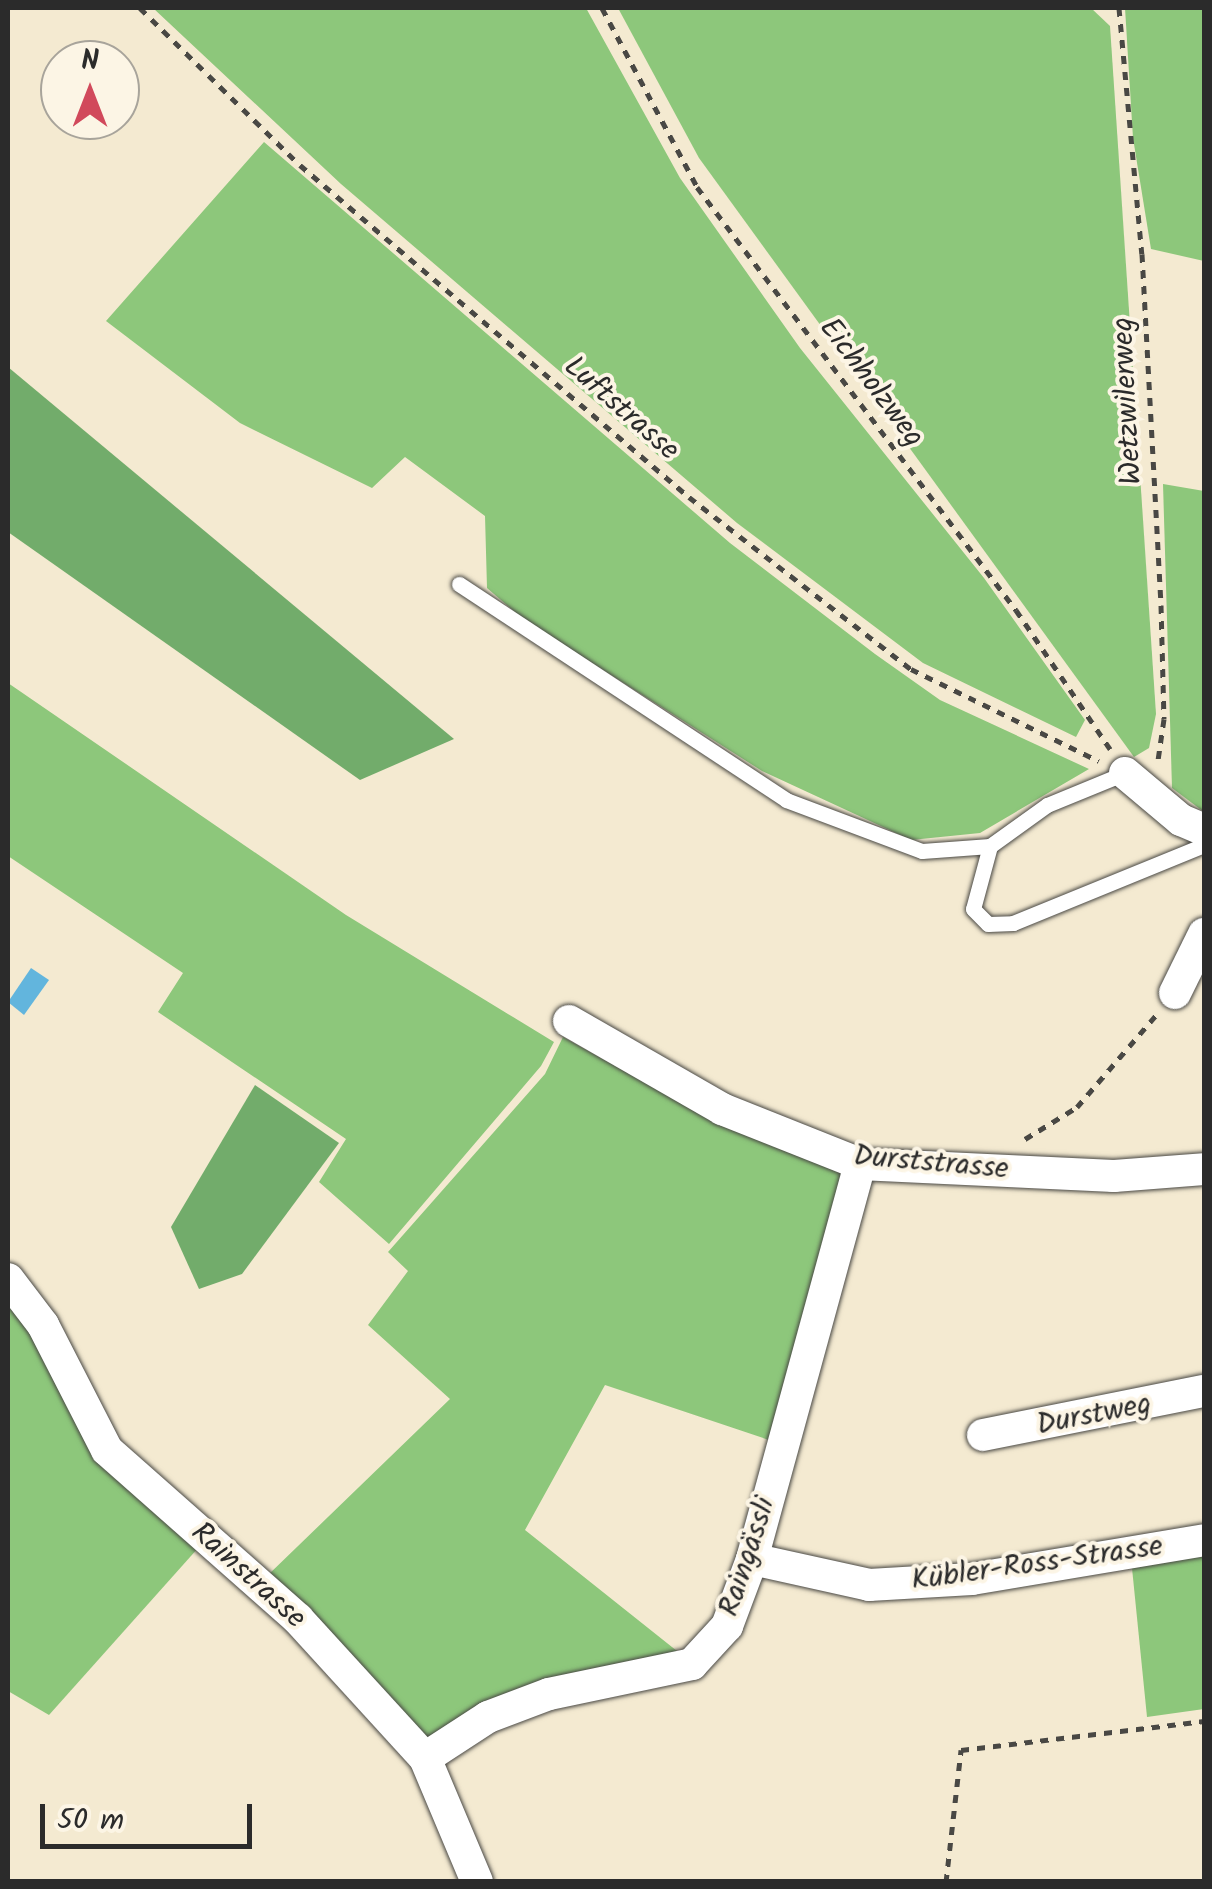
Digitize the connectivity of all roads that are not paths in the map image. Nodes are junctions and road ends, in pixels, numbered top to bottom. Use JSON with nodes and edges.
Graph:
{"nodes":[{"id":1,"x":459,"y":584,"type":"dead end"},
{"id":2,"x":1135,"y":782,"type":"joint"},
{"id":3,"x":1204,"y":830,"type":"edge"},
{"id":4,"x":1204,"y":845,"type":"edge"},
{"id":5,"x":990,"y":846,"type":"junction"},
{"id":6,"x":1204,"y":934,"type":"edge"},
{"id":7,"x":1175,"y":993,"type":"road end"},
{"id":8,"x":569,"y":1021,"type":"dead end"},
{"id":9,"x":860,"y":1164,"type":"junction"},
{"id":10,"x":1204,"y":1169,"type":"edge"},
{"id":11,"x":8,"y":1279,"type":"edge"},
{"id":12,"x":1204,"y":1391,"type":"edge"},
{"id":13,"x":983,"y":1436,"type":"dead end"},
{"id":14,"x":1204,"y":1540,"type":"edge"},
{"id":15,"x":752,"y":1559,"type":"junction"},
{"id":16,"x":425,"y":1758,"type":"junction"},
{"id":17,"x":477,"y":1882,"type":"edge"}],
"edges":[{"from":1,"to":5,"type":"lane"},
{"from":2,"to":3,"type":"street"},
{"from":2,"to":5,"type":"lane"},
{"from":4,"to":5,"type":"lane"},
{"from":6,"to":7,"type":"street"},
{"from":8,"to":9,"type":"street","name":"Durststrasse"},
{"from":9,"to":10,"type":"street","name":"Durststrasse"},
{"from":9,"to":15,"type":"street","name":"Raingässli"},
{"from":11,"to":16,"type":"street","name":"Rainstrasse"},
{"from":12,"to":13,"type":"street","name":"Durstweg"},
{"from":14,"to":15,"type":"street","name":"Kübler-Ross-Strasse"},
{"from":15,"to":16,"type":"street","name":"Raingässli"},
{"from":16,"to":17,"type":"street","name":"Rainstrasse"}]}
